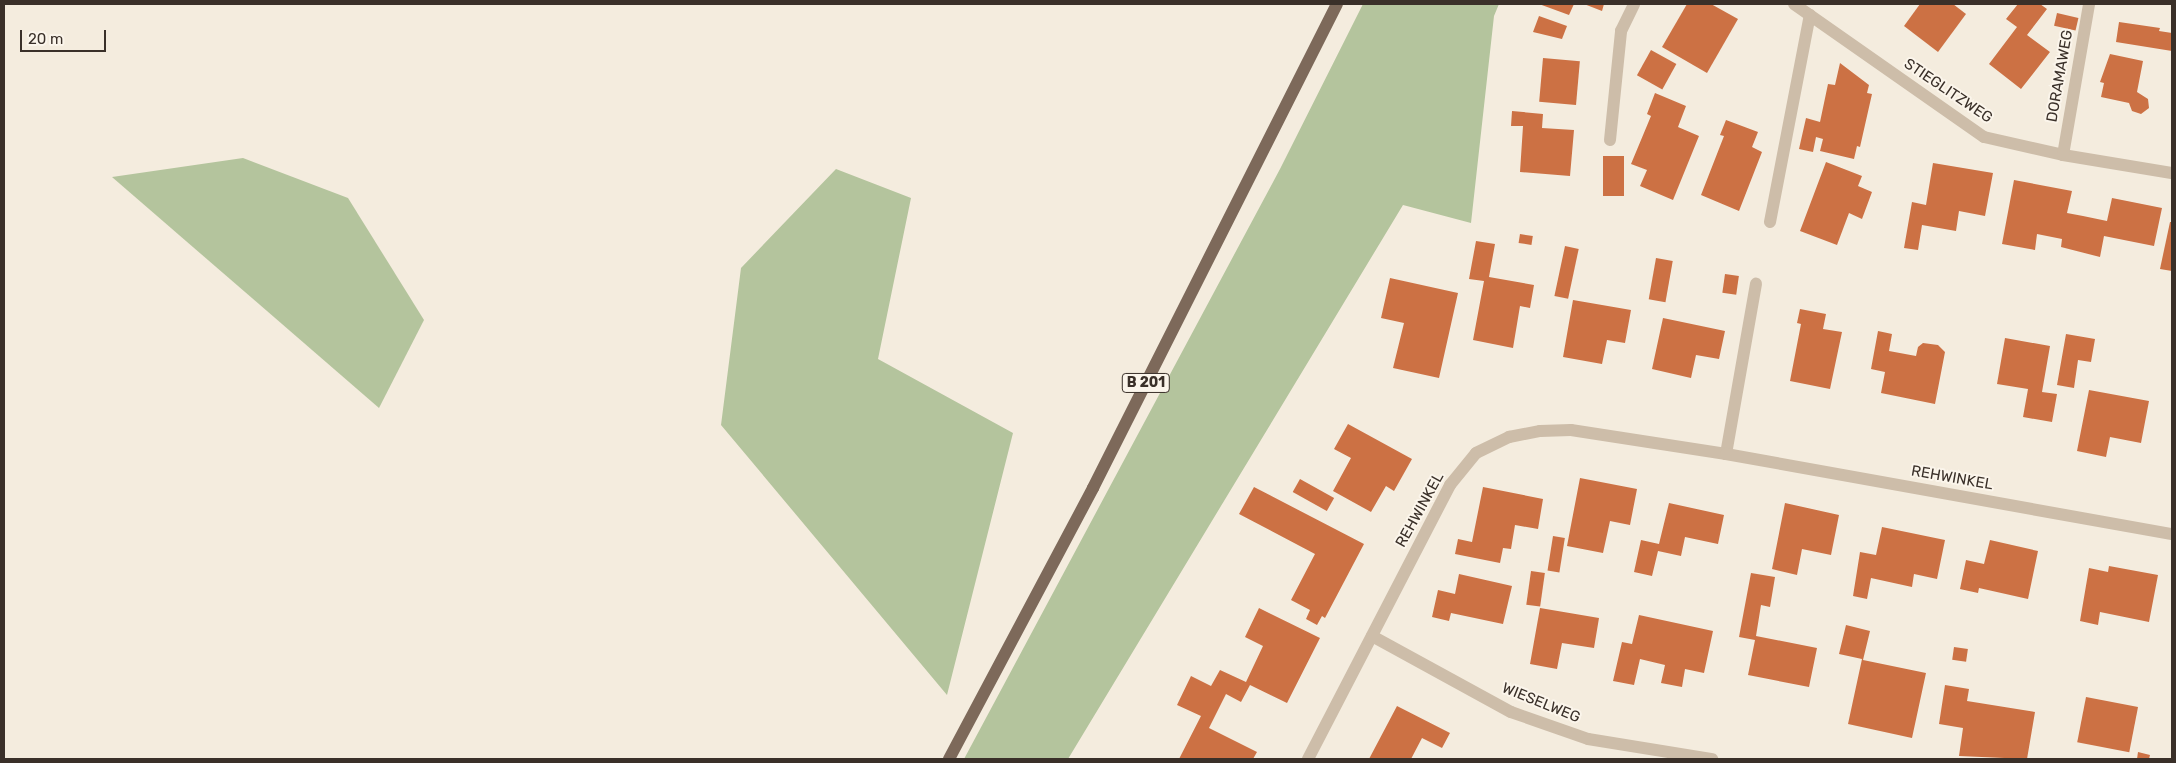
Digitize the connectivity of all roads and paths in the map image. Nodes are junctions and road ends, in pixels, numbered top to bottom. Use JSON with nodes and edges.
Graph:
{"nodes":[{"id":1,"x":1337,"y":4,"type":"edge"},
{"id":2,"x":1634,"y":4,"type":"edge"},
{"id":3,"x":1794,"y":4,"type":"edge"},
{"id":4,"x":2089,"y":4,"type":"edge"},
{"id":5,"x":1810,"y":15,"type":"junction"},
{"id":6,"x":1610,"y":140,"type":"dead end"},
{"id":7,"x":2063,"y":155,"type":"junction"},
{"id":8,"x":2172,"y":173,"type":"edge"},
{"id":9,"x":1770,"y":222,"type":"dead end"},
{"id":10,"x":1756,"y":284,"type":"dead end"},
{"id":11,"x":1726,"y":454,"type":"junction"},
{"id":12,"x":2172,"y":534,"type":"edge"},
{"id":13,"x":1372,"y":636,"type":"junction"},
{"id":14,"x":949,"y":759,"type":"edge"},
{"id":15,"x":1308,"y":759,"type":"edge"},
{"id":16,"x":1712,"y":759,"type":"edge"}],
"edges":[{"from":1,"to":14,"type":"main road","number":"B 201"},
{"from":2,"to":6,"type":"street"},
{"from":3,"to":5,"type":"street","name":"STIEGLITZWEG"},
{"from":4,"to":7,"type":"street","name":"DORAMAWEG"},
{"from":5,"to":7,"type":"street","name":"STIEGLITZWEG"},
{"from":5,"to":9,"type":"street"},
{"from":7,"to":8,"type":"street","name":"STIEGLITZWEG"},
{"from":10,"to":11,"type":"street"},
{"from":11,"to":12,"type":"street","name":"REHWINKEL"},
{"from":11,"to":13,"type":"street","name":"REHWINKEL"},
{"from":13,"to":15,"type":"street","name":"REHWINKEL"},
{"from":13,"to":16,"type":"street","name":"WIESELWEG"}]}
